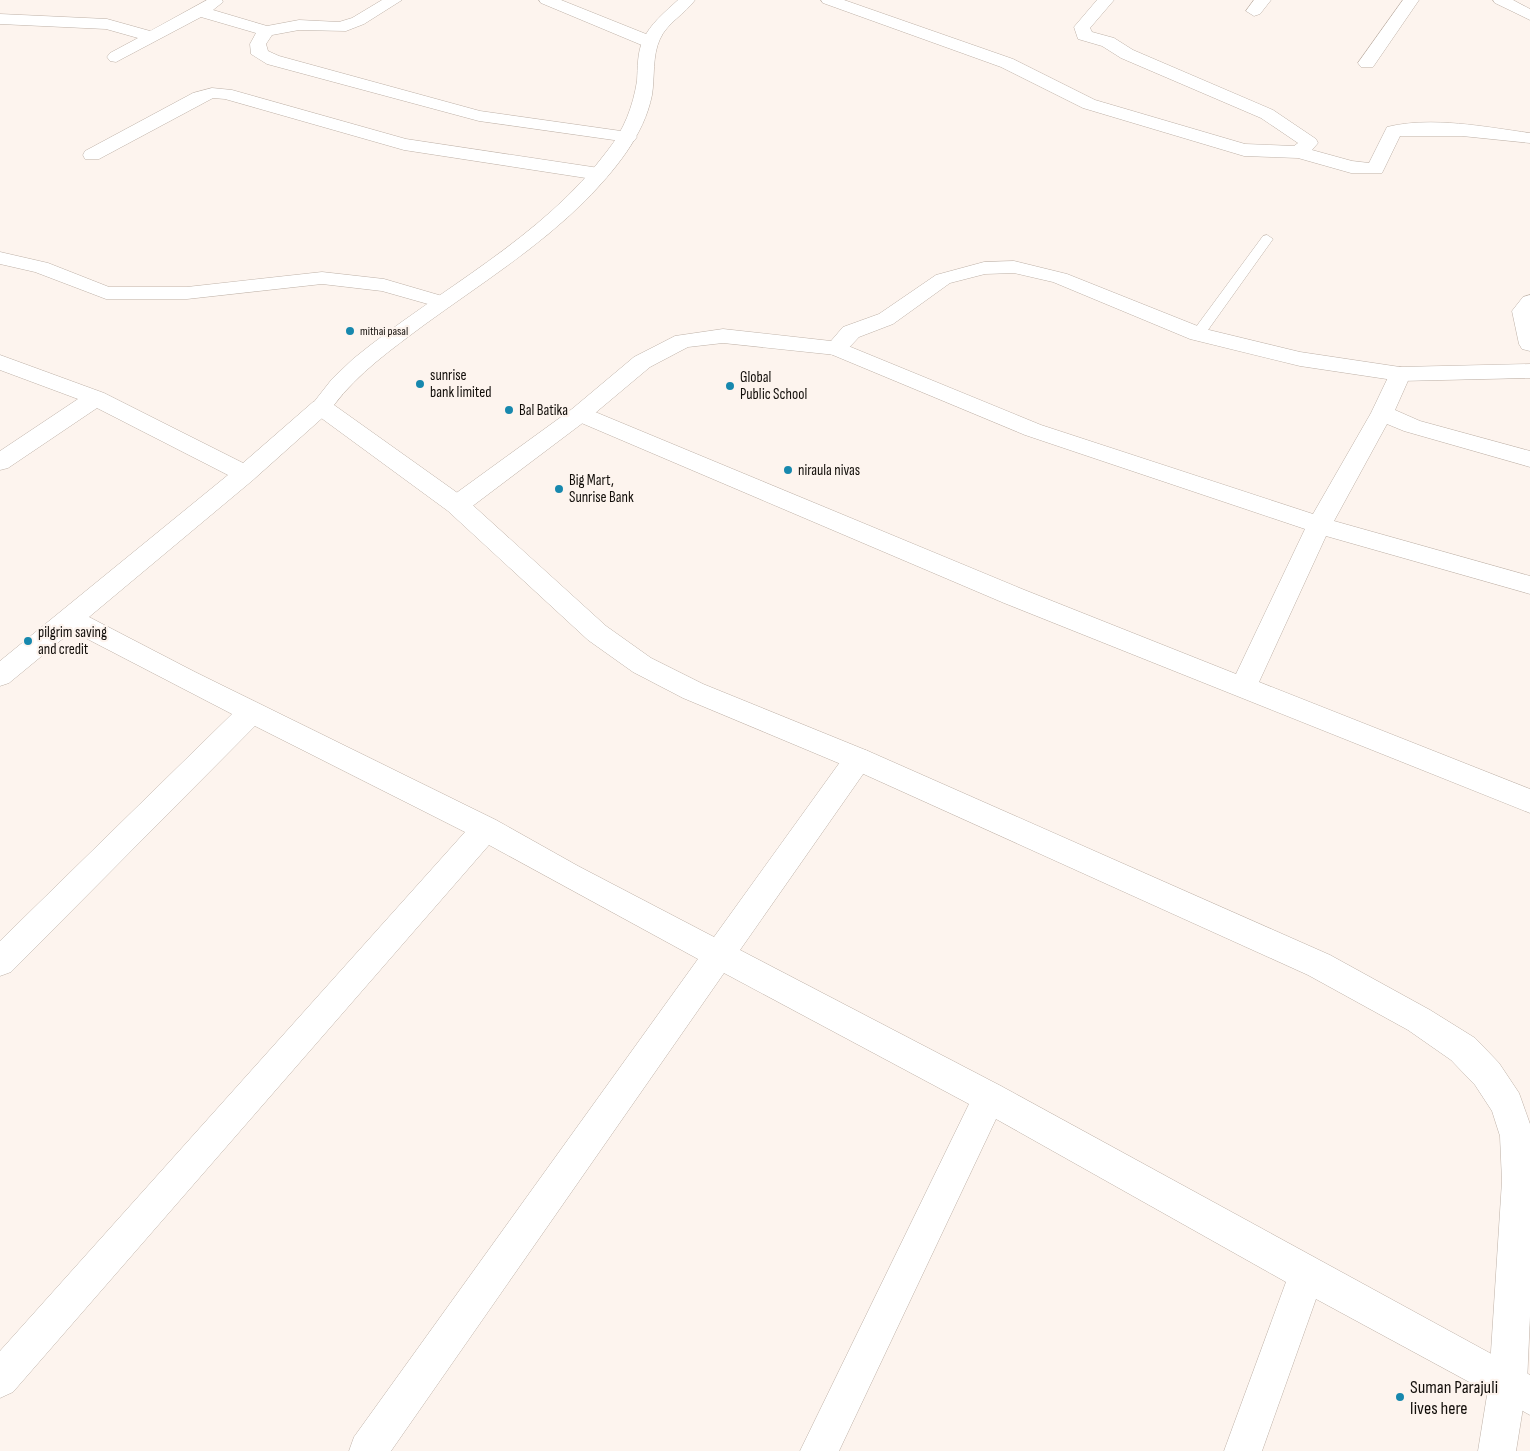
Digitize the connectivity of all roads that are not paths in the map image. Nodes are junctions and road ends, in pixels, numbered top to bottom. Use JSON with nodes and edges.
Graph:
{"nodes":[{"id":1,"x":218,"y":0,"type":"edge"},
{"id":2,"x":394,"y":0,"type":"edge"},
{"id":3,"x":547,"y":0,"type":"edge"},
{"id":4,"x":687,"y":0,"type":"edge"},
{"id":5,"x":829,"y":0,"type":"edge"},
{"id":6,"x":1106,"y":0,"type":"edge"},
{"id":7,"x":1411,"y":0,"type":"edge"},
{"id":8,"x":1501,"y":0,"type":"edge"},
{"id":9,"x":199,"y":11,"type":"junction"},
{"id":10,"x":1530,"y":15,"type":"edge"},
{"id":11,"x":4,"y":22,"type":"edge"},
{"id":12,"x":266,"y":31,"type":"junction"},
{"id":13,"x":152,"y":37,"type":"junction"},
{"id":14,"x":650,"y":42,"type":"junction"},
{"id":15,"x":116,"y":57,"type":"dead end"},
{"id":16,"x":1367,"y":63,"type":"dead end"},
{"id":17,"x":628,"y":137,"type":"junction"},
{"id":18,"x":1530,"y":138,"type":"edge"},
{"id":19,"x":1298,"y":152,"type":"junction"},
{"id":20,"x":92,"y":155,"type":"dead end"},
{"id":21,"x":599,"y":174,"type":"junction"},
{"id":22,"x":1267,"y":239,"type":"dead end"},
{"id":23,"x":0,"y":258,"type":"edge"},
{"id":24,"x":1530,"y":301,"type":"edge"},
{"id":25,"x":442,"y":302,"type":"junction"},
{"id":26,"x":1198,"y":334,"type":"junction"},
{"id":27,"x":1530,"y":344,"type":"edge"},
{"id":28,"x":836,"y":348,"type":"junction"},
{"id":29,"x":0,"y":362,"type":"edge"},
{"id":30,"x":1530,"y":371,"type":"edge"},
{"id":31,"x":1400,"y":374,"type":"junction"},
{"id":32,"x":96,"y":398,"type":"junction"},
{"id":33,"x":321,"y":407,"type":"junction"},
{"id":34,"x":1382,"y":413,"type":"junction"},
{"id":35,"x":580,"y":414,"type":"junction"},
{"id":36,"x":1530,"y":459,"type":"edge"},
{"id":37,"x":0,"y":462,"type":"edge"},
{"id":38,"x":245,"y":474,"type":"junction"},
{"id":39,"x":457,"y":505,"type":"junction"},
{"id":40,"x":1319,"y":525,"type":"junction"},
{"id":41,"x":1530,"y":586,"type":"edge"},
{"id":42,"x":70,"y":618,"type":"junction"},
{"id":43,"x":0,"y":676,"type":"edge"},
{"id":44,"x":1244,"y":686,"type":"junction"},
{"id":45,"x":252,"y":712,"type":"junction"},
{"id":46,"x":858,"y":759,"type":"junction"},
{"id":47,"x":1530,"y":801,"type":"edge"},
{"id":48,"x":486,"y":829,"type":"junction"},
{"id":49,"x":719,"y":953,"type":"junction"},
{"id":50,"x":0,"y":962,"type":"edge"},
{"id":51,"x":990,"y":1097,"type":"junction"},
{"id":52,"x":1307,"y":1274,"type":"junction"},
{"id":53,"x":0,"y":1379,"type":"edge"},
{"id":54,"x":1519,"y":1390,"type":"edge"},
{"id":55,"x":368,"y":1451,"type":"edge"},
{"id":56,"x":819,"y":1451,"type":"edge"},
{"id":57,"x":1243,"y":1451,"type":"edge"},
{"id":58,"x":1498,"y":1451,"type":"edge"}],
"edges":[{"from":1,"to":9,"type":"street"},
{"from":2,"to":12,"type":"street"},
{"from":3,"to":14,"type":"street"},
{"from":4,"to":14,"type":"street"},
{"from":5,"to":19,"type":"street"},
{"from":6,"to":19,"type":"street"},
{"from":7,"to":16,"type":"street"},
{"from":8,"to":10,"type":"street"},
{"from":9,"to":12,"type":"street"},
{"from":9,"to":13,"type":"street"},
{"from":11,"to":13,"type":"street"},
{"from":12,"to":17,"type":"street"},
{"from":13,"to":15,"type":"street"},
{"from":14,"to":17,"type":"street"},
{"from":17,"to":21,"type":"street"},
{"from":18,"to":19,"type":"street"},
{"from":20,"to":21,"type":"street"},
{"from":21,"to":25,"type":"street"},
{"from":22,"to":26,"type":"lane"},
{"from":23,"to":25,"type":"street"},
{"from":24,"to":27,"type":"street"},
{"from":25,"to":33,"type":"street"},
{"from":26,"to":28,"type":"street"},
{"from":26,"to":31,"type":"street"},
{"from":28,"to":35,"type":"street"},
{"from":28,"to":40,"type":"street"},
{"from":29,"to":32,"type":"street"},
{"from":30,"to":31,"type":"street"},
{"from":31,"to":34,"type":"street"},
{"from":32,"to":37,"type":"street"},
{"from":32,"to":38,"type":"street"},
{"from":33,"to":38,"type":"street"},
{"from":33,"to":39,"type":"street"},
{"from":34,"to":36,"type":"street"},
{"from":34,"to":40,"type":"street"},
{"from":35,"to":39,"type":"street"},
{"from":35,"to":44,"type":"street"},
{"from":38,"to":42,"type":"street"},
{"from":39,"to":46,"type":"street"},
{"from":40,"to":41,"type":"street"},
{"from":40,"to":44,"type":"street"},
{"from":42,"to":43,"type":"street"},
{"from":42,"to":45,"type":"street"},
{"from":44,"to":47,"type":"street"},
{"from":45,"to":48,"type":"street"},
{"from":45,"to":50,"type":"street"},
{"from":46,"to":49,"type":"street"},
{"from":46,"to":54,"type":"street"},
{"from":48,"to":49,"type":"street"},
{"from":48,"to":53,"type":"street"},
{"from":49,"to":51,"type":"street"},
{"from":49,"to":55,"type":"street"},
{"from":51,"to":52,"type":"street"},
{"from":51,"to":56,"type":"street"},
{"from":52,"to":54,"type":"street"},
{"from":52,"to":57,"type":"street"},
{"from":54,"to":58,"type":"street"}]}
